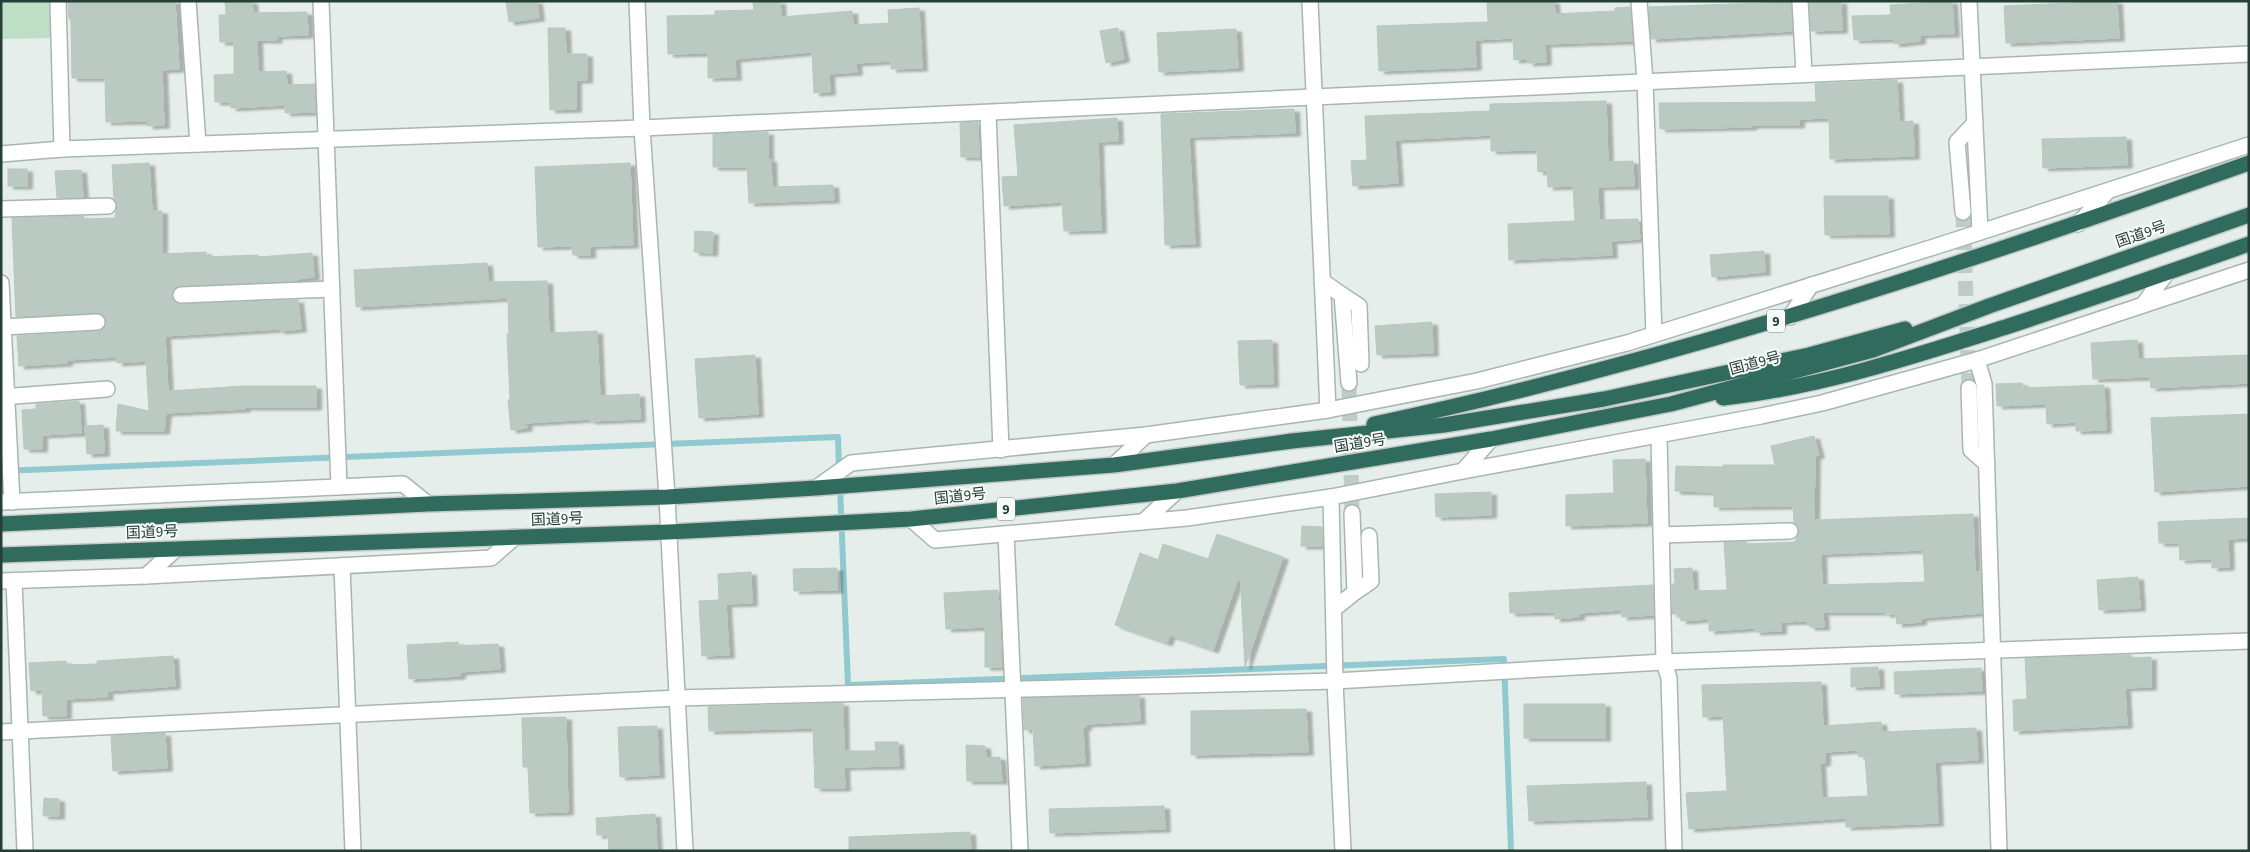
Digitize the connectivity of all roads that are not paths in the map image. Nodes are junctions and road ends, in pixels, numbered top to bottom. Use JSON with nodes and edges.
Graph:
{"nodes":[{"id":1,"x":58,"y":1,"type":"edge"},
{"id":2,"x":188,"y":1,"type":"edge"},
{"id":3,"x":321,"y":1,"type":"edge"},
{"id":4,"x":637,"y":1,"type":"edge"},
{"id":5,"x":1310,"y":1,"type":"edge"},
{"id":6,"x":1639,"y":1,"type":"edge"},
{"id":7,"x":1800,"y":1,"type":"edge"},
{"id":8,"x":1970,"y":1,"type":"edge"},
{"id":9,"x":2249,"y":54,"type":"edge"},
{"id":10,"x":1972,"y":66,"type":"junction"},
{"id":11,"x":1804,"y":73,"type":"junction"},
{"id":12,"x":1645,"y":81,"type":"junction"},
{"id":13,"x":1315,"y":98,"type":"junction"},
{"id":14,"x":988,"y":112,"type":"junction"},
{"id":15,"x":1975,"y":123,"type":"junction"},
{"id":16,"x":642,"y":128,"type":"junction"},
{"id":17,"x":328,"y":139,"type":"junction"},
{"id":18,"x":198,"y":144,"type":"junction"},
{"id":19,"x":2249,"y":145,"type":"edge"},
{"id":20,"x":62,"y":149,"type":"junction"},
{"id":21,"x":1,"y":154,"type":"edge"},
{"id":22,"x":2249,"y":162,"type":"edge"},
{"id":23,"x":2109,"y":190,"type":"junction"},
{"id":24,"x":108,"y":206,"type":"dead end"},
{"id":25,"x":1,"y":209,"type":"edge"},
{"id":26,"x":1963,"y":212,"type":"tunnel mouth"},
{"id":27,"x":2249,"y":215,"type":"edge"},
{"id":28,"x":2078,"y":224,"type":"junction"},
{"id":29,"x":1980,"y":232,"type":"junction"},
{"id":30,"x":2249,"y":244,"type":"edge"},
{"id":31,"x":2249,"y":270,"type":"edge"},
{"id":32,"x":2166,"y":274,"type":"junction"},
{"id":33,"x":1322,"y":281,"type":"junction"},
{"id":34,"x":1,"y":283,"type":"edge"},
{"id":35,"x":1811,"y":285,"type":"junction"},
{"id":36,"x":332,"y":289,"type":"junction"},
{"id":37,"x":181,"y":295,"type":"dead end"},
{"id":38,"x":1342,"y":295,"type":"junction"},
{"id":39,"x":2143,"y":305,"type":"junction"},
{"id":40,"x":1989,"y":306,"type":"junction"},
{"id":41,"x":1790,"y":317,"type":"junction"},
{"id":42,"x":97,"y":322,"type":"dead end"},
{"id":43,"x":3,"y":327,"type":"junction"},
{"id":44,"x":1654,"y":334,"type":"junction"},
{"id":45,"x":1977,"y":360,"type":"junction"},
{"id":46,"x":1361,"y":364,"type":"dead end"},
{"id":47,"x":1846,"y":374,"type":"junction"},
{"id":48,"x":1349,"y":383,"type":"tunnel mouth"},
{"id":49,"x":1969,"y":388,"type":"tunnel mouth"},
{"id":50,"x":107,"y":389,"type":"dead end"},
{"id":51,"x":4,"y":396,"type":"edge"},
{"id":52,"x":1822,"y":403,"type":"junction"},
{"id":53,"x":1671,"y":404,"type":"junction"},
{"id":54,"x":1328,"y":410,"type":"junction"},
{"id":55,"x":1146,"y":435,"type":"junction"},
{"id":56,"x":1659,"y":436,"type":"junction"},
{"id":57,"x":1491,"y":439,"type":"junction"},
{"id":58,"x":1292,"y":441,"type":"junction"},
{"id":59,"x":1001,"y":450,"type":"junction"},
{"id":60,"x":1987,"y":464,"type":"junction"},
{"id":61,"x":1114,"y":465,"type":"junction"},
{"id":62,"x":1463,"y":471,"type":"junction"},
{"id":63,"x":339,"y":487,"type":"junction"},
{"id":64,"x":816,"y":488,"type":"junction"},
{"id":65,"x":1177,"y":490,"type":"junction"},
{"id":66,"x":157,"y":496,"type":"junction"},
{"id":67,"x":667,"y":497,"type":"junction"},
{"id":68,"x":1332,"y":497,"type":"junction"},
{"id":69,"x":7,"y":502,"type":"edge"},
{"id":70,"x":428,"y":504,"type":"junction"},
{"id":71,"x":1352,"y":513,"type":"tunnel mouth"},
{"id":72,"x":131,"y":518,"type":"junction"},
{"id":73,"x":911,"y":519,"type":"junction"},
{"id":74,"x":1143,"y":522,"type":"junction"},
{"id":75,"x":1,"y":524,"type":"edge"},
{"id":76,"x":1790,"y":531,"type":"dead end"},
{"id":77,"x":669,"y":532,"type":"junction"},
{"id":78,"x":1006,"y":534,"type":"junction"},
{"id":79,"x":1661,"y":535,"type":"junction"},
{"id":80,"x":1369,"y":536,"type":"dead end"},
{"id":81,"x":515,"y":538,"type":"junction"},
{"id":82,"x":176,"y":549,"type":"junction"},
{"id":83,"x":1,"y":556,"type":"edge"},
{"id":84,"x":342,"y":566,"type":"junction"},
{"id":85,"x":146,"y":576,"type":"junction"},
{"id":86,"x":8,"y":581,"type":"edge"},
{"id":87,"x":1355,"y":592,"type":"junction"},
{"id":88,"x":1334,"y":609,"type":"junction"},
{"id":89,"x":2249,"y":641,"type":"edge"},
{"id":90,"x":1991,"y":650,"type":"junction"},
{"id":91,"x":1664,"y":662,"type":"junction"},
{"id":92,"x":1335,"y":681,"type":"junction"},
{"id":93,"x":1013,"y":691,"type":"junction"},
{"id":94,"x":677,"y":698,"type":"junction"},
{"id":95,"x":347,"y":715,"type":"junction"},
{"id":96,"x":20,"y":730,"type":"junction"},
{"id":97,"x":1,"y":732,"type":"edge"},
{"id":98,"x":25,"y":851,"type":"edge"},
{"id":99,"x":353,"y":851,"type":"edge"},
{"id":100,"x":684,"y":851,"type":"edge"},
{"id":101,"x":1020,"y":851,"type":"edge"},
{"id":102,"x":1343,"y":851,"type":"edge"},
{"id":103,"x":1674,"y":851,"type":"edge"},
{"id":104,"x":1999,"y":851,"type":"edge"}],
"edges":[{"from":1,"to":20,"type":"street"},
{"from":2,"to":18,"type":"street"},
{"from":3,"to":17,"type":"street"},
{"from":4,"to":16,"type":"street"},
{"from":5,"to":13,"type":"street"},
{"from":6,"to":12,"type":"street"},
{"from":7,"to":11,"type":"street"},
{"from":8,"to":10,"type":"street"},
{"from":9,"to":10,"type":"street"},
{"from":10,"to":11,"type":"street"},
{"from":10,"to":15,"type":"street"},
{"from":11,"to":12,"type":"street"},
{"from":12,"to":13,"type":"street"},
{"from":12,"to":44,"type":"street"},
{"from":13,"to":14,"type":"street"},
{"from":13,"to":33,"type":"street"},
{"from":14,"to":16,"type":"street"},
{"from":14,"to":59,"type":"street"},
{"from":15,"to":26,"type":"street"},
{"from":15,"to":29,"type":"street"},
{"from":16,"to":17,"type":"street"},
{"from":16,"to":67,"type":"street"},
{"from":17,"to":18,"type":"street"},
{"from":17,"to":36,"type":"street"},
{"from":18,"to":20,"type":"street"},
{"from":19,"to":23,"type":"street"},
{"from":20,"to":21,"type":"street"},
{"from":22,"to":28,"type":"highway","number":"9"},
{"from":23,"to":28,"type":"street"},
{"from":23,"to":29,"type":"street"},
{"from":24,"to":25,"type":"street"},
{"from":27,"to":40,"type":"highway","name":"国道9号","number":"9"},
{"from":28,"to":41,"type":"highway","number":"9"},
{"from":29,"to":35,"type":"street"},
{"from":30,"to":32,"type":"highway","number":"9"},
{"from":31,"to":39,"type":"street"},
{"from":32,"to":39,"type":"street"},
{"from":32,"to":47,"type":"highway","number":"9"},
{"from":33,"to":38,"type":"street"},
{"from":33,"to":54,"type":"street"},
{"from":34,"to":43,"type":"street"},
{"from":35,"to":41,"type":"street"},
{"from":35,"to":44,"type":"street"},
{"from":36,"to":37,"type":"street"},
{"from":36,"to":63,"type":"street"},
{"from":38,"to":46,"type":"street"},
{"from":38,"to":48,"type":"street"},
{"from":39,"to":45,"type":"street"},
{"from":40,"to":53,"type":"highway","name":"国道9号","number":"9"},
{"from":40,"to":58,"type":"highway","name":"国道9号","number":"9"},
{"from":41,"to":58,"type":"highway","number":"9"},
{"from":42,"to":43,"type":"street"},
{"from":43,"to":51,"type":"street"},
{"from":44,"to":54,"type":"street"},
{"from":45,"to":52,"type":"street"},
{"from":45,"to":60,"type":"street"},
{"from":47,"to":52,"type":"street"},
{"from":47,"to":53,"type":"highway","number":"9"},
{"from":49,"to":60,"type":"street"},
{"from":50,"to":51,"type":"street"},
{"from":51,"to":69,"type":"street"},
{"from":52,"to":56,"type":"street"},
{"from":53,"to":57,"type":"highway","name":"国道9号","number":"9"},
{"from":54,"to":55,"type":"street"},
{"from":55,"to":59,"type":"street"},
{"from":55,"to":61,"type":"street"},
{"from":56,"to":62,"type":"street"},
{"from":56,"to":79,"type":"street"},
{"from":57,"to":62,"type":"street"},
{"from":57,"to":65,"type":"highway","name":"国道9号","number":"9"},
{"from":58,"to":61,"type":"highway","name":"国道9号","number":"9"},
{"from":59,"to":64,"type":"street"},
{"from":60,"to":90,"type":"street"},
{"from":61,"to":64,"type":"highway","name":"国道9号","number":"9"},
{"from":62,"to":68,"type":"street"},
{"from":63,"to":66,"type":"street"},
{"from":63,"to":70,"type":"street"},
{"from":64,"to":67,"type":"highway","name":"国道9号","number":"9"},
{"from":65,"to":73,"type":"highway","name":"国道9号","number":"9"},
{"from":65,"to":74,"type":"street"},
{"from":66,"to":69,"type":"street"},
{"from":66,"to":72,"type":"street"},
{"from":67,"to":70,"type":"highway","name":"国道9号","number":"9"},
{"from":67,"to":77,"type":"street"},
{"from":68,"to":74,"type":"street"},
{"from":68,"to":88,"type":"street"},
{"from":70,"to":72,"type":"highway","name":"国道9号","number":"9"},
{"from":71,"to":87,"type":"street"},
{"from":72,"to":75,"type":"highway","name":"国道9号","number":"9"},
{"from":73,"to":77,"type":"highway","name":"国道9号","number":"9"},
{"from":73,"to":78,"type":"street"},
{"from":74,"to":78,"type":"street"},
{"from":76,"to":79,"type":"street"},
{"from":77,"to":81,"type":"highway","name":"国道9号","number":"9"},
{"from":77,"to":94,"type":"street"},
{"from":78,"to":93,"type":"street"},
{"from":79,"to":91,"type":"street"},
{"from":80,"to":87,"type":"street"},
{"from":81,"to":82,"type":"highway","name":"国道9号","number":"9"},
{"from":81,"to":84,"type":"street"},
{"from":82,"to":83,"type":"highway","name":"国道9号","number":"9"},
{"from":82,"to":85,"type":"street"},
{"from":84,"to":85,"type":"street"},
{"from":84,"to":95,"type":"street"},
{"from":85,"to":86,"type":"street"},
{"from":86,"to":96,"type":"street"},
{"from":87,"to":88,"type":"street"},
{"from":88,"to":92,"type":"street"},
{"from":89,"to":90,"type":"street"},
{"from":90,"to":91,"type":"street"},
{"from":90,"to":104,"type":"street"},
{"from":91,"to":92,"type":"street"},
{"from":91,"to":103,"type":"street"},
{"from":92,"to":93,"type":"street"},
{"from":92,"to":102,"type":"street"},
{"from":93,"to":94,"type":"street"},
{"from":93,"to":101,"type":"street"},
{"from":94,"to":95,"type":"street"},
{"from":94,"to":100,"type":"street"},
{"from":95,"to":96,"type":"street"},
{"from":95,"to":99,"type":"street"},
{"from":96,"to":97,"type":"street"},
{"from":96,"to":98,"type":"street"}]}
